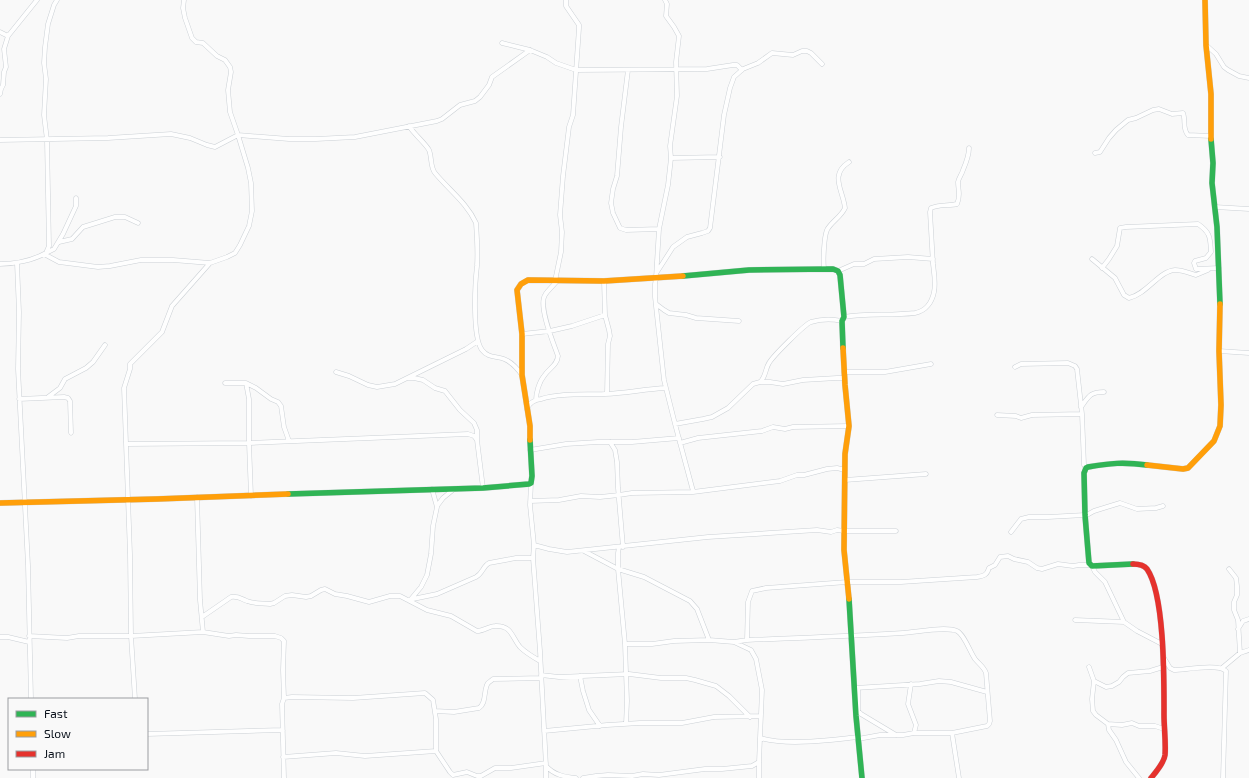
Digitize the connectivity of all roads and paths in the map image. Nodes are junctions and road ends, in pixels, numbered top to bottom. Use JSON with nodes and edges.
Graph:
{"nodes":[{"id":1,"x":37,"y":0,"type":"edge"},
{"id":2,"x":57,"y":0,"type":"edge"},
{"id":3,"x":184,"y":0,"type":"edge"},
{"id":4,"x":566,"y":0,"type":"edge"},
{"id":5,"x":665,"y":0,"type":"edge"},
{"id":6,"x":1205,"y":0,"type":"edge"},
{"id":7,"x":0,"y":32,"type":"edge"},
{"id":8,"x":8,"y":36,"type":"junction"},
{"id":9,"x":502,"y":43,"type":"dead end"},
{"id":10,"x":1206,"y":45,"type":"junction"},
{"id":11,"x":530,"y":50,"type":"junction"},
{"id":12,"x":822,"y":64,"type":"dead end"},
{"id":13,"x":676,"y":69,"type":"junction"},
{"id":14,"x":576,"y":70,"type":"junction"},
{"id":15,"x":628,"y":70,"type":"junction"},
{"id":16,"x":742,"y":70,"type":"junction"},
{"id":17,"x":1249,"y":78,"type":"edge"},
{"id":18,"x":0,"y":94,"type":"edge"},
{"id":19,"x":409,"y":126,"type":"junction"},
{"id":20,"x":238,"y":135,"type":"junction"},
{"id":21,"x":1211,"y":136,"type":"junction"},
{"id":22,"x":0,"y":140,"type":"edge"},
{"id":23,"x":47,"y":140,"type":"junction"},
{"id":24,"x":969,"y":148,"type":"dead end"},
{"id":25,"x":1095,"y":153,"type":"dead end"},
{"id":26,"x":720,"y":157,"type":"junction"},
{"id":27,"x":671,"y":158,"type":"junction"},
{"id":28,"x":849,"y":162,"type":"dead end"},
{"id":29,"x":76,"y":198,"type":"dead end"},
{"id":30,"x":1215,"y":207,"type":"junction"},
{"id":31,"x":1249,"y":209,"type":"edge"},
{"id":32,"x":138,"y":223,"type":"dead end"},
{"id":33,"x":659,"y":229,"type":"junction"},
{"id":34,"x":59,"y":242,"type":"junction"},
{"id":35,"x":45,"y":254,"type":"junction"},
{"id":36,"x":933,"y":259,"type":"junction"},
{"id":37,"x":1092,"y":259,"type":"dead end"},
{"id":38,"x":17,"y":263,"type":"junction"},
{"id":39,"x":210,"y":263,"type":"junction"},
{"id":40,"x":0,"y":264,"type":"edge"},
{"id":41,"x":824,"y":268,"type":"junction"},
{"id":42,"x":1102,"y":268,"type":"junction"},
{"id":43,"x":1210,"y":268,"type":"junction"},
{"id":44,"x":1219,"y":268,"type":"junction"},
{"id":45,"x":838,"y":271,"type":"junction"},
{"id":46,"x":656,"y":275,"type":"junction"},
{"id":47,"x":557,"y":281,"type":"junction"},
{"id":48,"x":604,"y":281,"type":"junction"},
{"id":49,"x":656,"y":304,"type":"junction"},
{"id":50,"x":605,"y":315,"type":"junction"},
{"id":51,"x":843,"y":319,"type":"junction"},
{"id":52,"x":739,"y":321,"type":"dead end"},
{"id":53,"x":550,"y":331,"type":"junction"},
{"id":54,"x":522,"y":334,"type":"junction"},
{"id":55,"x":478,"y":341,"type":"junction"},
{"id":56,"x":105,"y":345,"type":"dead end"},
{"id":57,"x":1219,"y":351,"type":"junction"},
{"id":58,"x":1249,"y":353,"type":"edge"},
{"id":59,"x":931,"y":364,"type":"dead end"},
{"id":60,"x":1015,"y":367,"type":"dead end"},
{"id":61,"x":336,"y":372,"type":"dead end"},
{"id":62,"x":844,"y":372,"type":"junction"},
{"id":63,"x":522,"y":375,"type":"junction"},
{"id":64,"x":406,"y":378,"type":"junction"},
{"id":65,"x":844,"y":378,"type":"junction"},
{"id":66,"x":760,"y":382,"type":"junction"},
{"id":67,"x":225,"y":383,"type":"dead end"},
{"id":68,"x":246,"y":384,"type":"junction"},
{"id":69,"x":666,"y":388,"type":"junction"},
{"id":70,"x":1104,"y":392,"type":"dead end"},
{"id":71,"x":607,"y":394,"type":"junction"},
{"id":72,"x":48,"y":398,"type":"junction"},
{"id":73,"x":20,"y":399,"type":"junction"},
{"id":74,"x":536,"y":400,"type":"junction"},
{"id":75,"x":1081,"y":407,"type":"junction"},
{"id":76,"x":527,"y":410,"type":"junction"},
{"id":77,"x":1082,"y":414,"type":"junction"},
{"id":78,"x":997,"y":415,"type":"dead end"},
{"id":79,"x":675,"y":424,"type":"junction"},
{"id":80,"x":849,"y":426,"type":"junction"},
{"id":81,"x":71,"y":433,"type":"dead end"},
{"id":82,"x":679,"y":438,"type":"junction"},
{"id":83,"x":477,"y":440,"type":"junction"},
{"id":84,"x":289,"y":441,"type":"junction"},
{"id":85,"x":610,"y":442,"type":"junction"},
{"id":86,"x":249,"y":443,"type":"junction"},
{"id":87,"x":680,"y":443,"type":"junction"},
{"id":88,"x":127,"y":444,"type":"junction"},
{"id":89,"x":530,"y":450,"type":"junction"},
{"id":90,"x":1086,"y":468,"type":"junction"},
{"id":91,"x":845,"y":470,"type":"junction"},
{"id":92,"x":926,"y":474,"type":"dead end"},
{"id":93,"x":845,"y":480,"type":"junction"},
{"id":94,"x":531,"y":483,"type":"junction"},
{"id":95,"x":483,"y":488,"type":"junction"},
{"id":96,"x":432,"y":489,"type":"junction"},
{"id":97,"x":454,"y":489,"type":"junction"},
{"id":98,"x":693,"y":491,"type":"junction"},
{"id":99,"x":619,"y":495,"type":"junction"},
{"id":100,"x":251,"y":496,"type":"junction"},
{"id":101,"x":197,"y":497,"type":"junction"},
{"id":102,"x":129,"y":500,"type":"junction"},
{"id":103,"x":530,"y":501,"type":"junction"},
{"id":104,"x":0,"y":503,"type":"edge"},
{"id":105,"x":24,"y":503,"type":"junction"},
{"id":106,"x":1163,"y":506,"type":"dead end"},
{"id":107,"x":437,"y":507,"type":"junction"},
{"id":108,"x":1085,"y":515,"type":"junction"},
{"id":109,"x":896,"y":531,"type":"dead end"},
{"id":110,"x":844,"y":532,"type":"junction"},
{"id":111,"x":1011,"y":532,"type":"dead end"},
{"id":112,"x":534,"y":546,"type":"junction"},
{"id":113,"x":621,"y":547,"type":"junction"},
{"id":114,"x":584,"y":551,"type":"junction"},
{"id":115,"x":533,"y":558,"type":"junction"},
{"id":116,"x":1091,"y":565,"type":"junction"},
{"id":117,"x":618,"y":569,"type":"junction"},
{"id":118,"x":1229,"y":569,"type":"dead end"},
{"id":119,"x":847,"y":582,"type":"junction"},
{"id":120,"x":409,"y":600,"type":"junction"},
{"id":121,"x":202,"y":617,"type":"junction"},
{"id":122,"x":1249,"y":619,"type":"edge"},
{"id":123,"x":1075,"y":620,"type":"dead end"},
{"id":124,"x":1124,"y":622,"type":"junction"},
{"id":125,"x":1238,"y":630,"type":"junction"},
{"id":126,"x":203,"y":632,"type":"junction"},
{"id":127,"x":29,"y":636,"type":"junction"},
{"id":128,"x":131,"y":636,"type":"junction"},
{"id":129,"x":852,"y":636,"type":"junction"},
{"id":130,"x":0,"y":637,"type":"edge"},
{"id":131,"x":709,"y":640,"type":"junction"},
{"id":132,"x":747,"y":640,"type":"junction"},
{"id":133,"x":29,"y":642,"type":"junction"},
{"id":134,"x":734,"y":642,"type":"junction"},
{"id":135,"x":625,"y":644,"type":"junction"},
{"id":136,"x":1162,"y":644,"type":"junction"},
{"id":137,"x":1249,"y":650,"type":"edge"},
{"id":138,"x":1240,"y":653,"type":"junction"},
{"id":139,"x":1163,"y":656,"type":"junction"},
{"id":140,"x":540,"y":661,"type":"junction"},
{"id":141,"x":1089,"y":667,"type":"dead end"},
{"id":142,"x":1163,"y":667,"type":"junction"},
{"id":143,"x":1222,"y":668,"type":"junction"},
{"id":144,"x":626,"y":674,"type":"junction"},
{"id":145,"x":580,"y":676,"type":"junction"},
{"id":146,"x":541,"y":677,"type":"junction"},
{"id":147,"x":1094,"y":681,"type":"junction"},
{"id":148,"x":911,"y":684,"type":"junction"},
{"id":149,"x":856,"y":688,"type":"junction"},
{"id":150,"x":987,"y":692,"type":"junction"},
{"id":151,"x":31,"y":698,"type":"edge"},
{"id":152,"x":135,"y":698,"type":"edge"},
{"id":153,"x":284,"y":698,"type":"junction"},
{"id":154,"x":435,"y":711,"type":"junction"},
{"id":155,"x":761,"y":716,"type":"junction"},
{"id":156,"x":750,"y":717,"type":"junction"},
{"id":157,"x":626,"y":724,"type":"junction"},
{"id":158,"x":1108,"y":724,"type":"junction"},
{"id":159,"x":600,"y":726,"type":"junction"},
{"id":160,"x":1164,"y":729,"type":"junction"},
{"id":161,"x":283,"y":730,"type":"junction"},
{"id":162,"x":544,"y":731,"type":"junction"},
{"id":163,"x":914,"y":733,"type":"junction"},
{"id":164,"x":952,"y":733,"type":"junction"},
{"id":165,"x":148,"y":734,"type":"edge"},
{"id":166,"x":896,"y":735,"type":"junction"},
{"id":167,"x":760,"y":738,"type":"junction"},
{"id":168,"x":858,"y":738,"type":"junction"},
{"id":169,"x":436,"y":752,"type":"junction"},
{"id":170,"x":283,"y":757,"type":"junction"},
{"id":171,"x":759,"y":762,"type":"junction"},
{"id":172,"x":546,"y":765,"type":"junction"},
{"id":173,"x":620,"y":777,"type":"edge"},
{"id":174,"x":284,"y":778,"type":"edge"},
{"id":175,"x":546,"y":778,"type":"edge"},
{"id":176,"x":576,"y":778,"type":"edge"},
{"id":177,"x":583,"y":778,"type":"edge"},
{"id":178,"x":759,"y":778,"type":"edge"},
{"id":179,"x":862,"y":778,"type":"edge"},
{"id":180,"x":959,"y":778,"type":"edge"},
{"id":181,"x":1139,"y":778,"type":"edge"},
{"id":182,"x":1150,"y":778,"type":"edge"},
{"id":183,"x":1223,"y":778,"type":"edge"}],
"edges":[{"from":1,"to":8,"type":"street"},
{"from":2,"to":23,"type":"street"},
{"from":3,"to":20,"type":"street"},
{"from":4,"to":14,"type":"street"},
{"from":5,"to":13,"type":"street"},
{"from":6,"to":10,"type":"street"},
{"from":7,"to":8,"type":"street"},
{"from":8,"to":18,"type":"street"},
{"from":9,"to":11,"type":"street"},
{"from":10,"to":17,"type":"street"},
{"from":10,"to":21,"type":"street"},
{"from":11,"to":14,"type":"street"},
{"from":11,"to":19,"type":"street"},
{"from":12,"to":16,"type":"street"},
{"from":13,"to":15,"type":"street"},
{"from":13,"to":16,"type":"street"},
{"from":13,"to":27,"type":"street"},
{"from":14,"to":15,"type":"street"},
{"from":14,"to":47,"type":"street"},
{"from":15,"to":33,"type":"street"},
{"from":16,"to":26,"type":"street"},
{"from":19,"to":20,"type":"street"},
{"from":19,"to":55,"type":"street"},
{"from":20,"to":23,"type":"street"},
{"from":20,"to":39,"type":"street"},
{"from":21,"to":25,"type":"street"},
{"from":21,"to":30,"type":"street"},
{"from":22,"to":23,"type":"street"},
{"from":23,"to":35,"type":"street"},
{"from":24,"to":36,"type":"street"},
{"from":26,"to":27,"type":"street"},
{"from":26,"to":46,"type":"street"},
{"from":27,"to":33,"type":"street"},
{"from":28,"to":41,"type":"street"},
{"from":29,"to":34,"type":"street"},
{"from":30,"to":31,"type":"street"},
{"from":30,"to":44,"type":"street"},
{"from":32,"to":34,"type":"street"},
{"from":33,"to":46,"type":"street"},
{"from":34,"to":35,"type":"street"},
{"from":35,"to":38,"type":"street"},
{"from":35,"to":39,"type":"street"},
{"from":36,"to":45,"type":"street"},
{"from":36,"to":51,"type":"street"},
{"from":37,"to":42,"type":"street"},
{"from":38,"to":40,"type":"street"},
{"from":38,"to":73,"type":"street"},
{"from":39,"to":88,"type":"street"},
{"from":41,"to":45,"type":"street"},
{"from":41,"to":46,"type":"street"},
{"from":42,"to":43,"type":"street"},
{"from":42,"to":43,"type":"street"},
{"from":43,"to":44,"type":"street"},
{"from":44,"to":57,"type":"street"},
{"from":45,"to":51,"type":"street"},
{"from":46,"to":48,"type":"street"},
{"from":46,"to":49,"type":"street"},
{"from":47,"to":48,"type":"street"},
{"from":47,"to":53,"type":"street"},
{"from":47,"to":54,"type":"street"},
{"from":48,"to":50,"type":"street"},
{"from":49,"to":52,"type":"street"},
{"from":49,"to":69,"type":"street"},
{"from":50,"to":53,"type":"street"},
{"from":50,"to":71,"type":"street"},
{"from":51,"to":62,"type":"street"},
{"from":51,"to":66,"type":"street"},
{"from":53,"to":54,"type":"street"},
{"from":53,"to":74,"type":"street"},
{"from":54,"to":63,"type":"street"},
{"from":55,"to":63,"type":"street"},
{"from":55,"to":64,"type":"street"},
{"from":56,"to":72,"type":"street"},
{"from":57,"to":58,"type":"street"},
{"from":57,"to":90,"type":"street"},
{"from":59,"to":62,"type":"street"},
{"from":60,"to":75,"type":"street"},
{"from":61,"to":64,"type":"street"},
{"from":62,"to":65,"type":"street"},
{"from":63,"to":76,"type":"street"},
{"from":64,"to":83,"type":"street"},
{"from":65,"to":66,"type":"street"},
{"from":65,"to":80,"type":"street"},
{"from":66,"to":79,"type":"street"},
{"from":67,"to":68,"type":"street"},
{"from":68,"to":84,"type":"street"},
{"from":68,"to":86,"type":"street"},
{"from":69,"to":71,"type":"street"},
{"from":69,"to":79,"type":"street"},
{"from":70,"to":75,"type":"street"},
{"from":71,"to":74,"type":"street"},
{"from":72,"to":73,"type":"street"},
{"from":72,"to":81,"type":"street"},
{"from":73,"to":105,"type":"street"},
{"from":74,"to":76,"type":"street"},
{"from":75,"to":77,"type":"street"},
{"from":76,"to":89,"type":"street"},
{"from":77,"to":78,"type":"street"},
{"from":77,"to":90,"type":"street"},
{"from":79,"to":82,"type":"street"},
{"from":80,"to":87,"type":"street"},
{"from":80,"to":91,"type":"street"},
{"from":82,"to":85,"type":"street"},
{"from":82,"to":87,"type":"street"},
{"from":83,"to":84,"type":"street"},
{"from":83,"to":95,"type":"street"},
{"from":84,"to":86,"type":"street"},
{"from":85,"to":89,"type":"street"},
{"from":85,"to":99,"type":"street"},
{"from":86,"to":88,"type":"street"},
{"from":86,"to":100,"type":"street"},
{"from":87,"to":98,"type":"street"},
{"from":88,"to":102,"type":"street"},
{"from":89,"to":94,"type":"street"},
{"from":90,"to":108,"type":"street"},
{"from":91,"to":93,"type":"street"},
{"from":91,"to":98,"type":"street"},
{"from":92,"to":93,"type":"street"},
{"from":93,"to":110,"type":"street"},
{"from":94,"to":95,"type":"street"},
{"from":94,"to":103,"type":"street"},
{"from":95,"to":97,"type":"street"},
{"from":96,"to":97,"type":"street"},
{"from":96,"to":100,"type":"street"},
{"from":96,"to":107,"type":"street"},
{"from":97,"to":107,"type":"street"},
{"from":98,"to":99,"type":"street"},
{"from":99,"to":103,"type":"street"},
{"from":99,"to":113,"type":"street"},
{"from":100,"to":101,"type":"street"},
{"from":101,"to":102,"type":"street"},
{"from":101,"to":121,"type":"street"},
{"from":102,"to":105,"type":"street"},
{"from":102,"to":128,"type":"street"},
{"from":103,"to":112,"type":"street"},
{"from":104,"to":105,"type":"street"},
{"from":105,"to":127,"type":"street"},
{"from":106,"to":108,"type":"street"},
{"from":107,"to":120,"type":"street"},
{"from":108,"to":111,"type":"street"},
{"from":108,"to":116,"type":"street"},
{"from":109,"to":110,"type":"street"},
{"from":110,"to":113,"type":"street"},
{"from":110,"to":119,"type":"street"},
{"from":112,"to":114,"type":"street"},
{"from":112,"to":115,"type":"street"},
{"from":113,"to":114,"type":"street"},
{"from":113,"to":117,"type":"street"},
{"from":114,"to":117,"type":"street"},
{"from":115,"to":120,"type":"street"},
{"from":115,"to":140,"type":"street"},
{"from":116,"to":119,"type":"street"},
{"from":116,"to":124,"type":"street"},
{"from":116,"to":136,"type":"street"},
{"from":117,"to":131,"type":"street"},
{"from":117,"to":135,"type":"street"},
{"from":118,"to":125,"type":"street"},
{"from":119,"to":129,"type":"street"},
{"from":119,"to":132,"type":"street"},
{"from":120,"to":121,"type":"street"},
{"from":120,"to":140,"type":"street"},
{"from":121,"to":126,"type":"street"},
{"from":122,"to":125,"type":"street"},
{"from":123,"to":124,"type":"street"},
{"from":124,"to":136,"type":"street"},
{"from":125,"to":138,"type":"street"},
{"from":126,"to":128,"type":"street"},
{"from":126,"to":153,"type":"street"},
{"from":127,"to":128,"type":"street"},
{"from":127,"to":133,"type":"street"},
{"from":128,"to":152,"type":"street"},
{"from":129,"to":132,"type":"street"},
{"from":129,"to":149,"type":"street"},
{"from":129,"to":150,"type":"street"},
{"from":130,"to":133,"type":"street"},
{"from":131,"to":134,"type":"street"},
{"from":131,"to":135,"type":"street"},
{"from":132,"to":134,"type":"street"},
{"from":133,"to":151,"type":"street"},
{"from":134,"to":155,"type":"street"},
{"from":135,"to":144,"type":"street"},
{"from":136,"to":139,"type":"street"},
{"from":137,"to":138,"type":"street"},
{"from":138,"to":143,"type":"street"},
{"from":139,"to":142,"type":"street"},
{"from":139,"to":143,"type":"street"},
{"from":140,"to":146,"type":"street"},
{"from":141,"to":147,"type":"street"},
{"from":142,"to":147,"type":"street"},
{"from":142,"to":160,"type":"street"},
{"from":143,"to":183,"type":"street"},
{"from":144,"to":145,"type":"street"},
{"from":144,"to":156,"type":"street"},
{"from":144,"to":157,"type":"street"},
{"from":145,"to":146,"type":"street"},
{"from":145,"to":159,"type":"street"},
{"from":146,"to":154,"type":"street"},
{"from":146,"to":162,"type":"street"},
{"from":147,"to":158,"type":"street"},
{"from":148,"to":149,"type":"street"},
{"from":148,"to":150,"type":"street"},
{"from":148,"to":163,"type":"street"},
{"from":149,"to":166,"type":"street"},
{"from":149,"to":168,"type":"street"},
{"from":150,"to":164,"type":"street"},
{"from":153,"to":154,"type":"street"},
{"from":153,"to":161,"type":"street"},
{"from":154,"to":169,"type":"street"},
{"from":155,"to":156,"type":"street"},
{"from":155,"to":167,"type":"street"},
{"from":156,"to":157,"type":"street"},
{"from":157,"to":159,"type":"street"},
{"from":158,"to":160,"type":"street"},
{"from":158,"to":181,"type":"street"},
{"from":159,"to":162,"type":"street"},
{"from":160,"to":182,"type":"street"},
{"from":161,"to":165,"type":"street"},
{"from":161,"to":170,"type":"street"},
{"from":162,"to":172,"type":"street"},
{"from":163,"to":164,"type":"street"},
{"from":163,"to":166,"type":"street"},
{"from":164,"to":180,"type":"street"},
{"from":166,"to":168,"type":"street"},
{"from":167,"to":168,"type":"street"},
{"from":167,"to":171,"type":"street"},
{"from":168,"to":179,"type":"street"},
{"from":169,"to":170,"type":"street"},
{"from":169,"to":172,"type":"street"},
{"from":170,"to":174,"type":"street"},
{"from":171,"to":173,"type":"street"},
{"from":171,"to":178,"type":"street"},
{"from":172,"to":175,"type":"street"},
{"from":172,"to":176,"type":"street"},
{"from":173,"to":177,"type":"street"}]}
